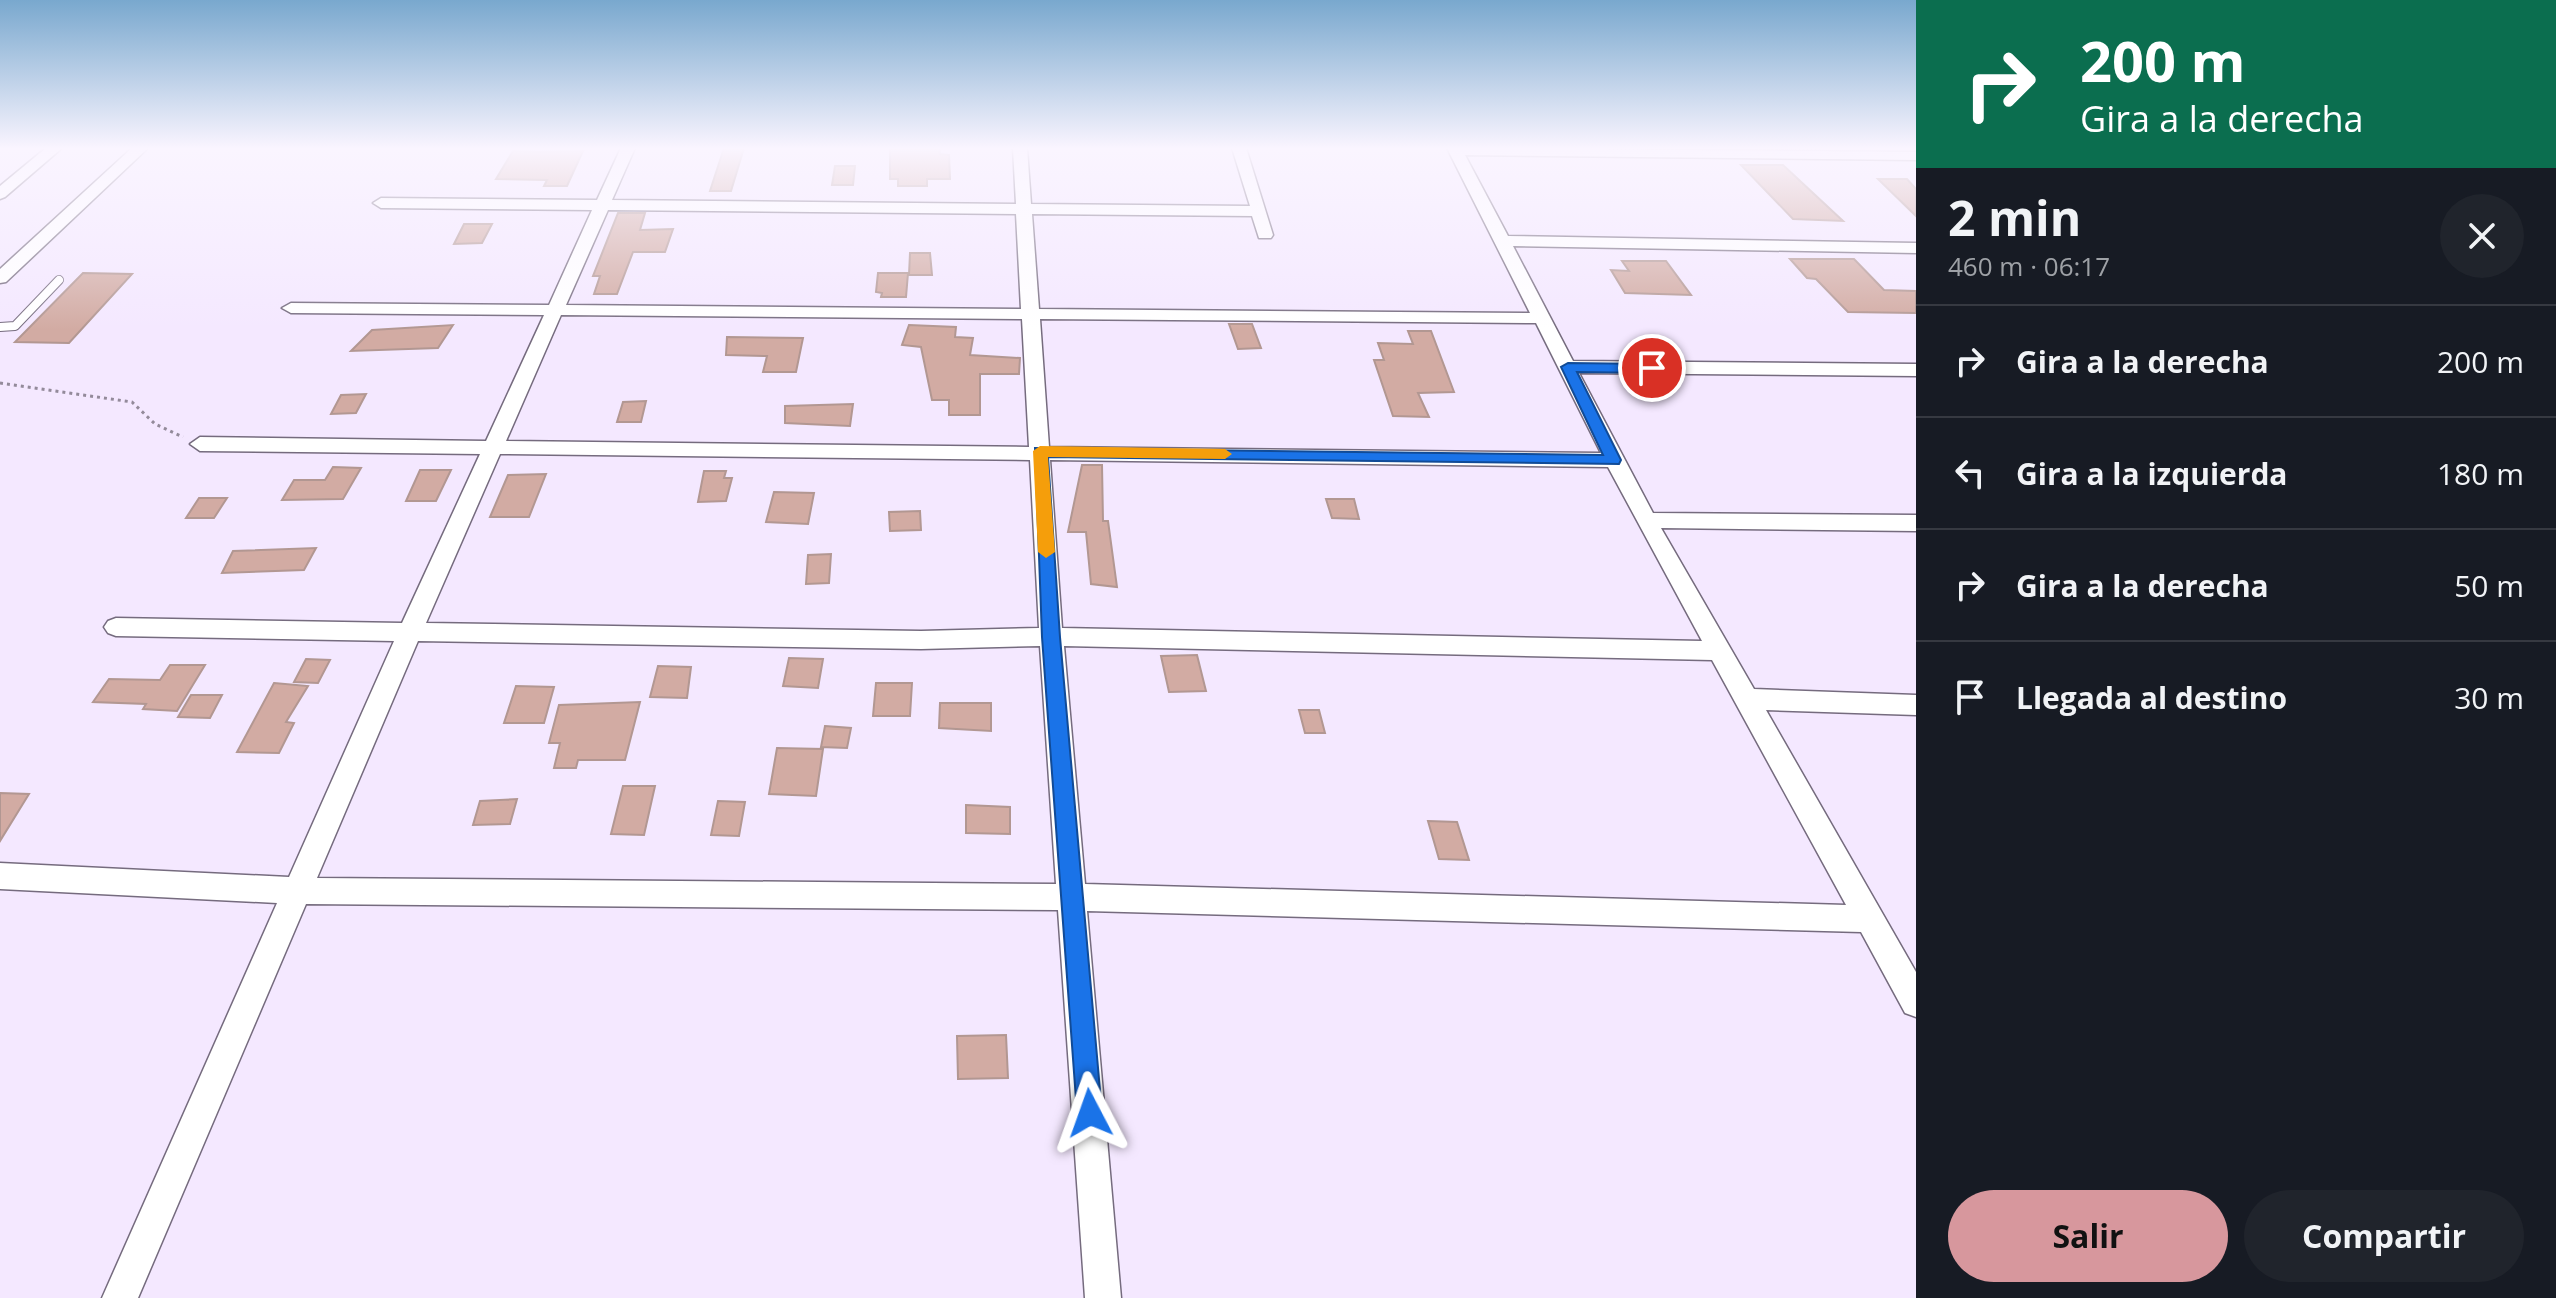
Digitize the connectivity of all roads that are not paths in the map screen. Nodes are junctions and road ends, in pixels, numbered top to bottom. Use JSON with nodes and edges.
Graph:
{"nodes":[{"id":1,"x":1026,"y":208,"type":"edge"},
{"id":2,"x":75,"y":209,"type":"edge"},
{"id":3,"x":601,"y":209,"type":"edge"},
{"id":4,"x":1071,"y":209,"type":"edge"},
{"id":5,"x":1485,"y":209,"type":"edge"},
{"id":6,"x":1259,"y":211,"type":"joint"},
{"id":7,"x":1510,"y":230,"type":"junction"},
{"id":8,"x":1265,"y":235,"type":"dead end"},
{"id":9,"x":1916,"y":248,"type":"edge"},
{"id":10,"x":0,"y":278,"type":"edge"},
{"id":11,"x":59,"y":280,"type":"dead end"},
{"id":12,"x":291,"y":308,"type":"dead end"},
{"id":13,"x":552,"y":311,"type":"junction"},
{"id":14,"x":1032,"y":313,"type":"junction"},
{"id":15,"x":1542,"y":318,"type":"junction"},
{"id":16,"x":0,"y":327,"type":"edge"},
{"id":17,"x":1568,"y":367,"type":"junction"},
{"id":18,"x":1916,"y":370,"type":"edge"},
{"id":19,"x":200,"y":444,"type":"road end"},
{"id":20,"x":493,"y":447,"type":"junction"},
{"id":21,"x":1040,"y":451,"type":"junction"},
{"id":22,"x":1613,"y":460,"type":"junction"},
{"id":23,"x":1646,"y":520,"type":"junction"},
{"id":24,"x":1916,"y":523,"type":"edge"},
{"id":25,"x":116,"y":627,"type":"dead end"},
{"id":26,"x":409,"y":634,"type":"junction"},
{"id":27,"x":1051,"y":637,"type":"junction"},
{"id":28,"x":1717,"y":651,"type":"junction"},
{"id":29,"x":1744,"y":699,"type":"junction"},
{"id":30,"x":1916,"y":705,"type":"edge"},
{"id":31,"x":0,"y":876,"type":"edge"},
{"id":32,"x":299,"y":891,"type":"junction"},
{"id":33,"x":1074,"y":897,"type":"junction"},
{"id":34,"x":1870,"y":919,"type":"junction"},
{"id":35,"x":1916,"y":1002,"type":"edge"},
{"id":36,"x":120,"y":1298,"type":"edge"},
{"id":37,"x":1103,"y":1298,"type":"edge"}],
"edges":[{"from":1,"to":14,"type":"street"},
{"from":2,"to":10,"type":"street"},
{"from":3,"to":13,"type":"street"},
{"from":4,"to":6,"type":"street"},
{"from":5,"to":7,"type":"street"},
{"from":6,"to":8,"type":"street"},
{"from":7,"to":9,"type":"street"},
{"from":7,"to":15,"type":"street"},
{"from":11,"to":16,"type":"lane"},
{"from":12,"to":13,"type":"street"},
{"from":13,"to":14,"type":"street"},
{"from":13,"to":20,"type":"street"},
{"from":14,"to":15,"type":"street"},
{"from":14,"to":21,"type":"street"},
{"from":15,"to":17,"type":"street"},
{"from":17,"to":18,"type":"street"},
{"from":17,"to":22,"type":"street"},
{"from":19,"to":20,"type":"street"},
{"from":20,"to":21,"type":"street"},
{"from":20,"to":26,"type":"street"},
{"from":21,"to":22,"type":"street"},
{"from":21,"to":27,"type":"street"},
{"from":22,"to":23,"type":"street"},
{"from":23,"to":24,"type":"street"},
{"from":23,"to":28,"type":"street"},
{"from":25,"to":26,"type":"street"},
{"from":26,"to":27,"type":"street"},
{"from":26,"to":32,"type":"street"},
{"from":27,"to":28,"type":"street"},
{"from":27,"to":33,"type":"street"},
{"from":28,"to":29,"type":"street"},
{"from":29,"to":30,"type":"street"},
{"from":29,"to":34,"type":"street"},
{"from":31,"to":32,"type":"street"},
{"from":32,"to":33,"type":"street"},
{"from":32,"to":36,"type":"street"},
{"from":33,"to":34,"type":"street"},
{"from":33,"to":37,"type":"street"},
{"from":34,"to":35,"type":"street"}]}
